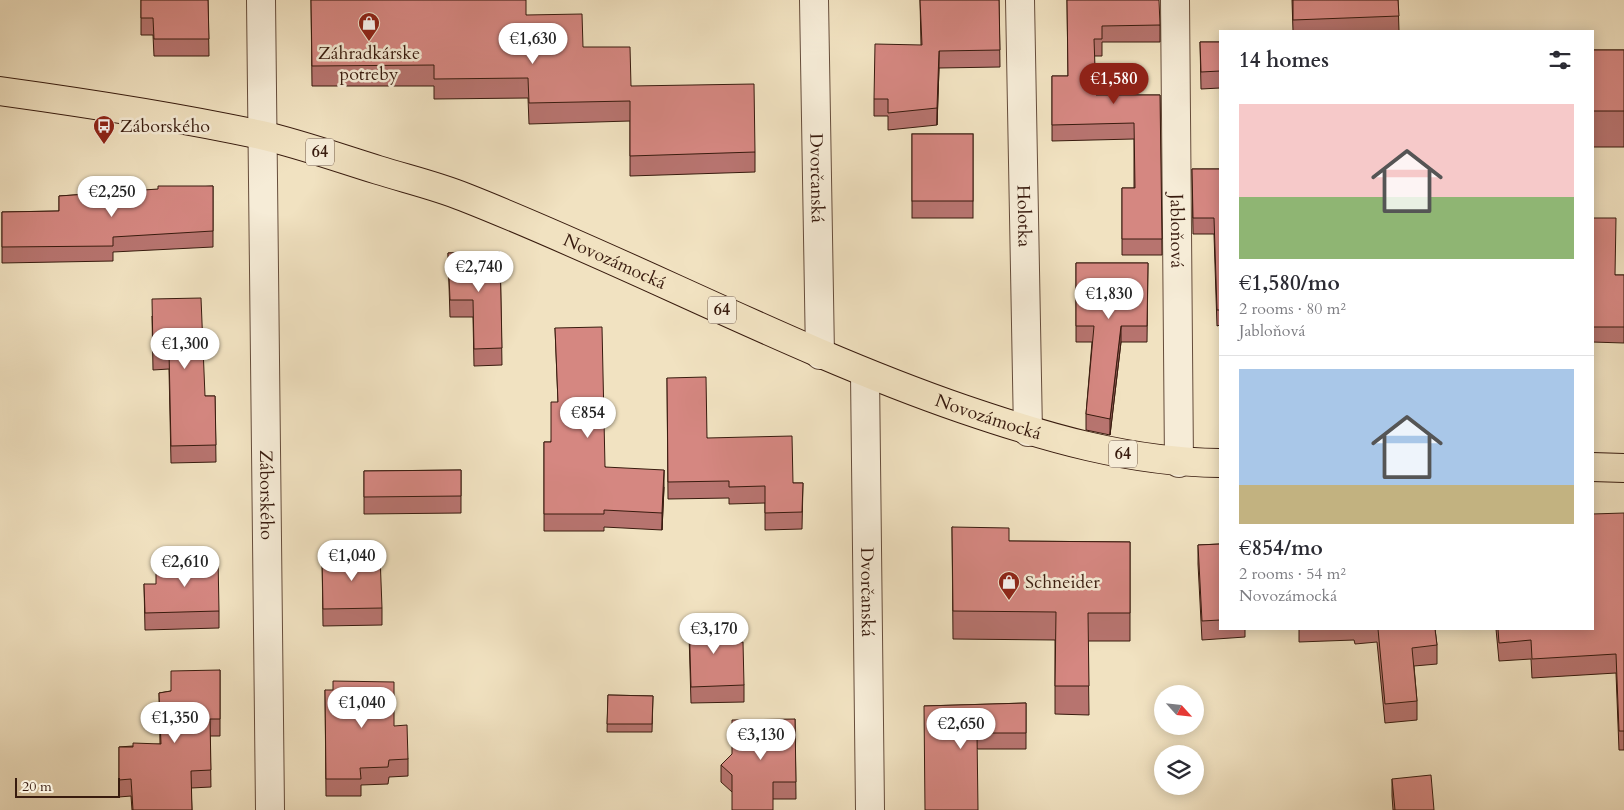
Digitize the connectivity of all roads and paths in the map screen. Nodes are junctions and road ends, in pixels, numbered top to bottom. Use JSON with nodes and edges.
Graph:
{"nodes":[{"id":1,"x":261,"y":0,"type":"edge"},
{"id":2,"x":814,"y":0,"type":"edge"},
{"id":3,"x":1020,"y":0,"type":"edge"},
{"id":4,"x":1175,"y":0,"type":"edge"},
{"id":5,"x":0,"y":91,"type":"edge"},
{"id":6,"x":264,"y":136,"type":"junction"},
{"id":7,"x":820,"y":355,"type":"junction"},
{"id":8,"x":865,"y":374,"type":"junction"},
{"id":9,"x":1028,"y":432,"type":"junction"},
{"id":10,"x":1179,"y":463,"type":"junction"},
{"id":11,"x":1219,"y":463,"type":"edge"},
{"id":12,"x":1594,"y":468,"type":"edge"},
{"id":13,"x":1624,"y":468,"type":"edge"},
{"id":14,"x":270,"y":810,"type":"edge"},
{"id":15,"x":870,"y":810,"type":"edge"}],
"edges":[{"from":1,"to":6,"type":"street","name":"Záborského"},
{"from":2,"to":7,"type":"street","name":"Dvorčanská"},
{"from":3,"to":9,"type":"street","name":"Holotka"},
{"from":4,"to":10,"type":"street","name":"Jabloňová"},
{"from":5,"to":6,"type":"main road","name":"Novozámocká","number":"64"},
{"from":6,"to":7,"type":"main road","name":"Novozámocká","number":"64"},
{"from":6,"to":14,"type":"street","name":"Záborského"},
{"from":7,"to":8,"type":"main road","name":"Novozámocká","number":"64"},
{"from":8,"to":9,"type":"main road","name":"Novozámocká","number":"64"},
{"from":8,"to":15,"type":"street","name":"Dvorčanská"},
{"from":9,"to":10,"type":"main road","name":"Novozámocká","number":"64"},
{"from":10,"to":11,"type":"main road","name":"Novozámocká","number":"64"},
{"from":12,"to":13,"type":"main road"}]}
